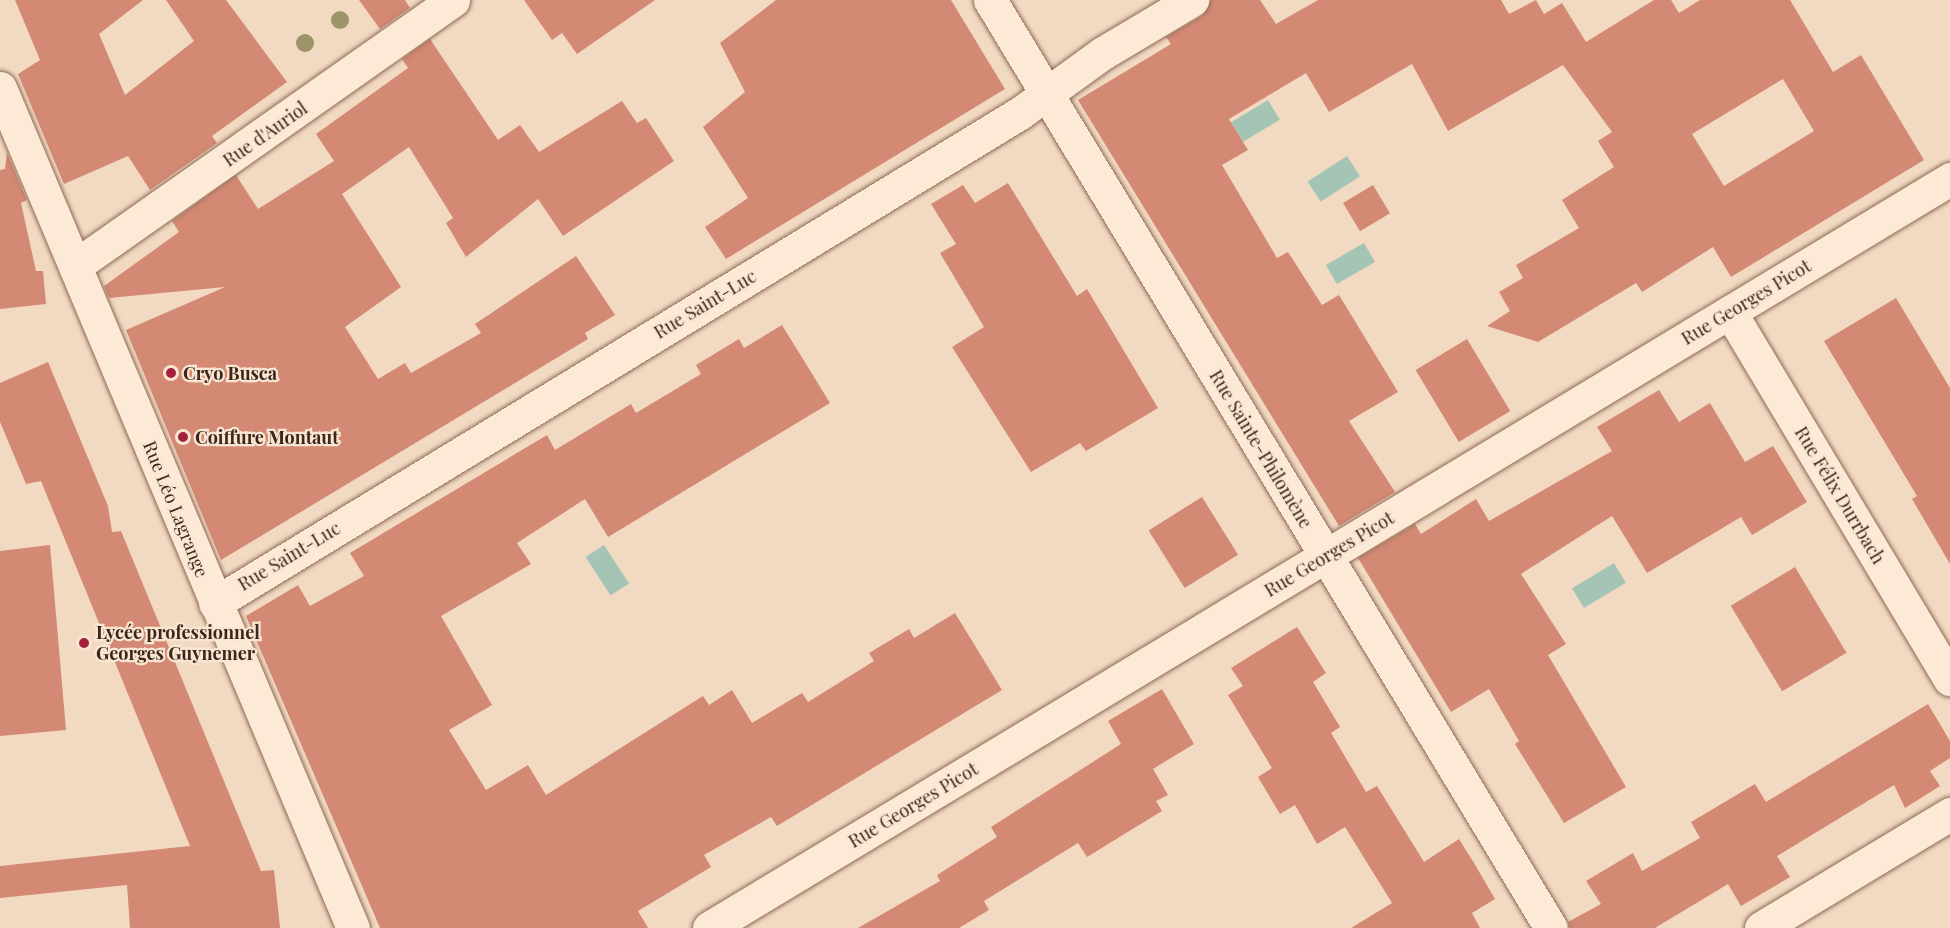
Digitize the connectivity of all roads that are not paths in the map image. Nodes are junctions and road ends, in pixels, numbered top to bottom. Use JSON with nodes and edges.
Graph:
{"nodes":[{"id":1,"x":453,"y":0,"type":"edge"},
{"id":2,"x":990,"y":0,"type":"edge"},
{"id":3,"x":1192,"y":0,"type":"edge"},
{"id":4,"x":0,"y":88,"type":"edge"},
{"id":5,"x":1047,"y":94,"type":"junction"},
{"id":6,"x":1950,"y":179,"type":"edge"},
{"id":7,"x":75,"y":266,"type":"junction"},
{"id":8,"x":1730,"y":312,"type":"junction"},
{"id":9,"x":1326,"y":555,"type":"junction"},
{"id":10,"x":215,"y":603,"type":"junction"},
{"id":11,"x":1950,"y":679,"type":"edge"},
{"id":12,"x":1950,"y":814,"type":"edge"},
{"id":13,"x":353,"y":928,"type":"edge"},
{"id":14,"x":709,"y":928,"type":"edge"},
{"id":15,"x":1551,"y":928,"type":"edge"},
{"id":16,"x":1761,"y":928,"type":"edge"}],
"edges":[{"from":1,"to":7,"type":"street","name":"Rue d'Auriol"},
{"from":2,"to":5,"type":"street","name":"Rue Sainte-Philomène"},
{"from":3,"to":5,"type":"street","name":"Rue Saint-Luc"},
{"from":4,"to":7,"type":"street","name":"Rue Léo Lagrange"},
{"from":5,"to":9,"type":"street","name":"Rue Sainte-Philomène"},
{"from":5,"to":10,"type":"street","name":"Rue Saint-Luc"},
{"from":6,"to":8,"type":"street","name":"Rue Georges Picot"},
{"from":7,"to":10,"type":"street","name":"Rue Léo Lagrange"},
{"from":8,"to":9,"type":"street","name":"Rue Georges Picot"},
{"from":8,"to":11,"type":"street","name":"Rue Félix Durrbach"},
{"from":9,"to":14,"type":"street","name":"Rue Georges Picot"},
{"from":9,"to":15,"type":"street","name":"Rue Sainte-Philomène"},
{"from":10,"to":13,"type":"street","name":"Rue Léo Lagrange"},
{"from":12,"to":16,"type":"street"}]}
